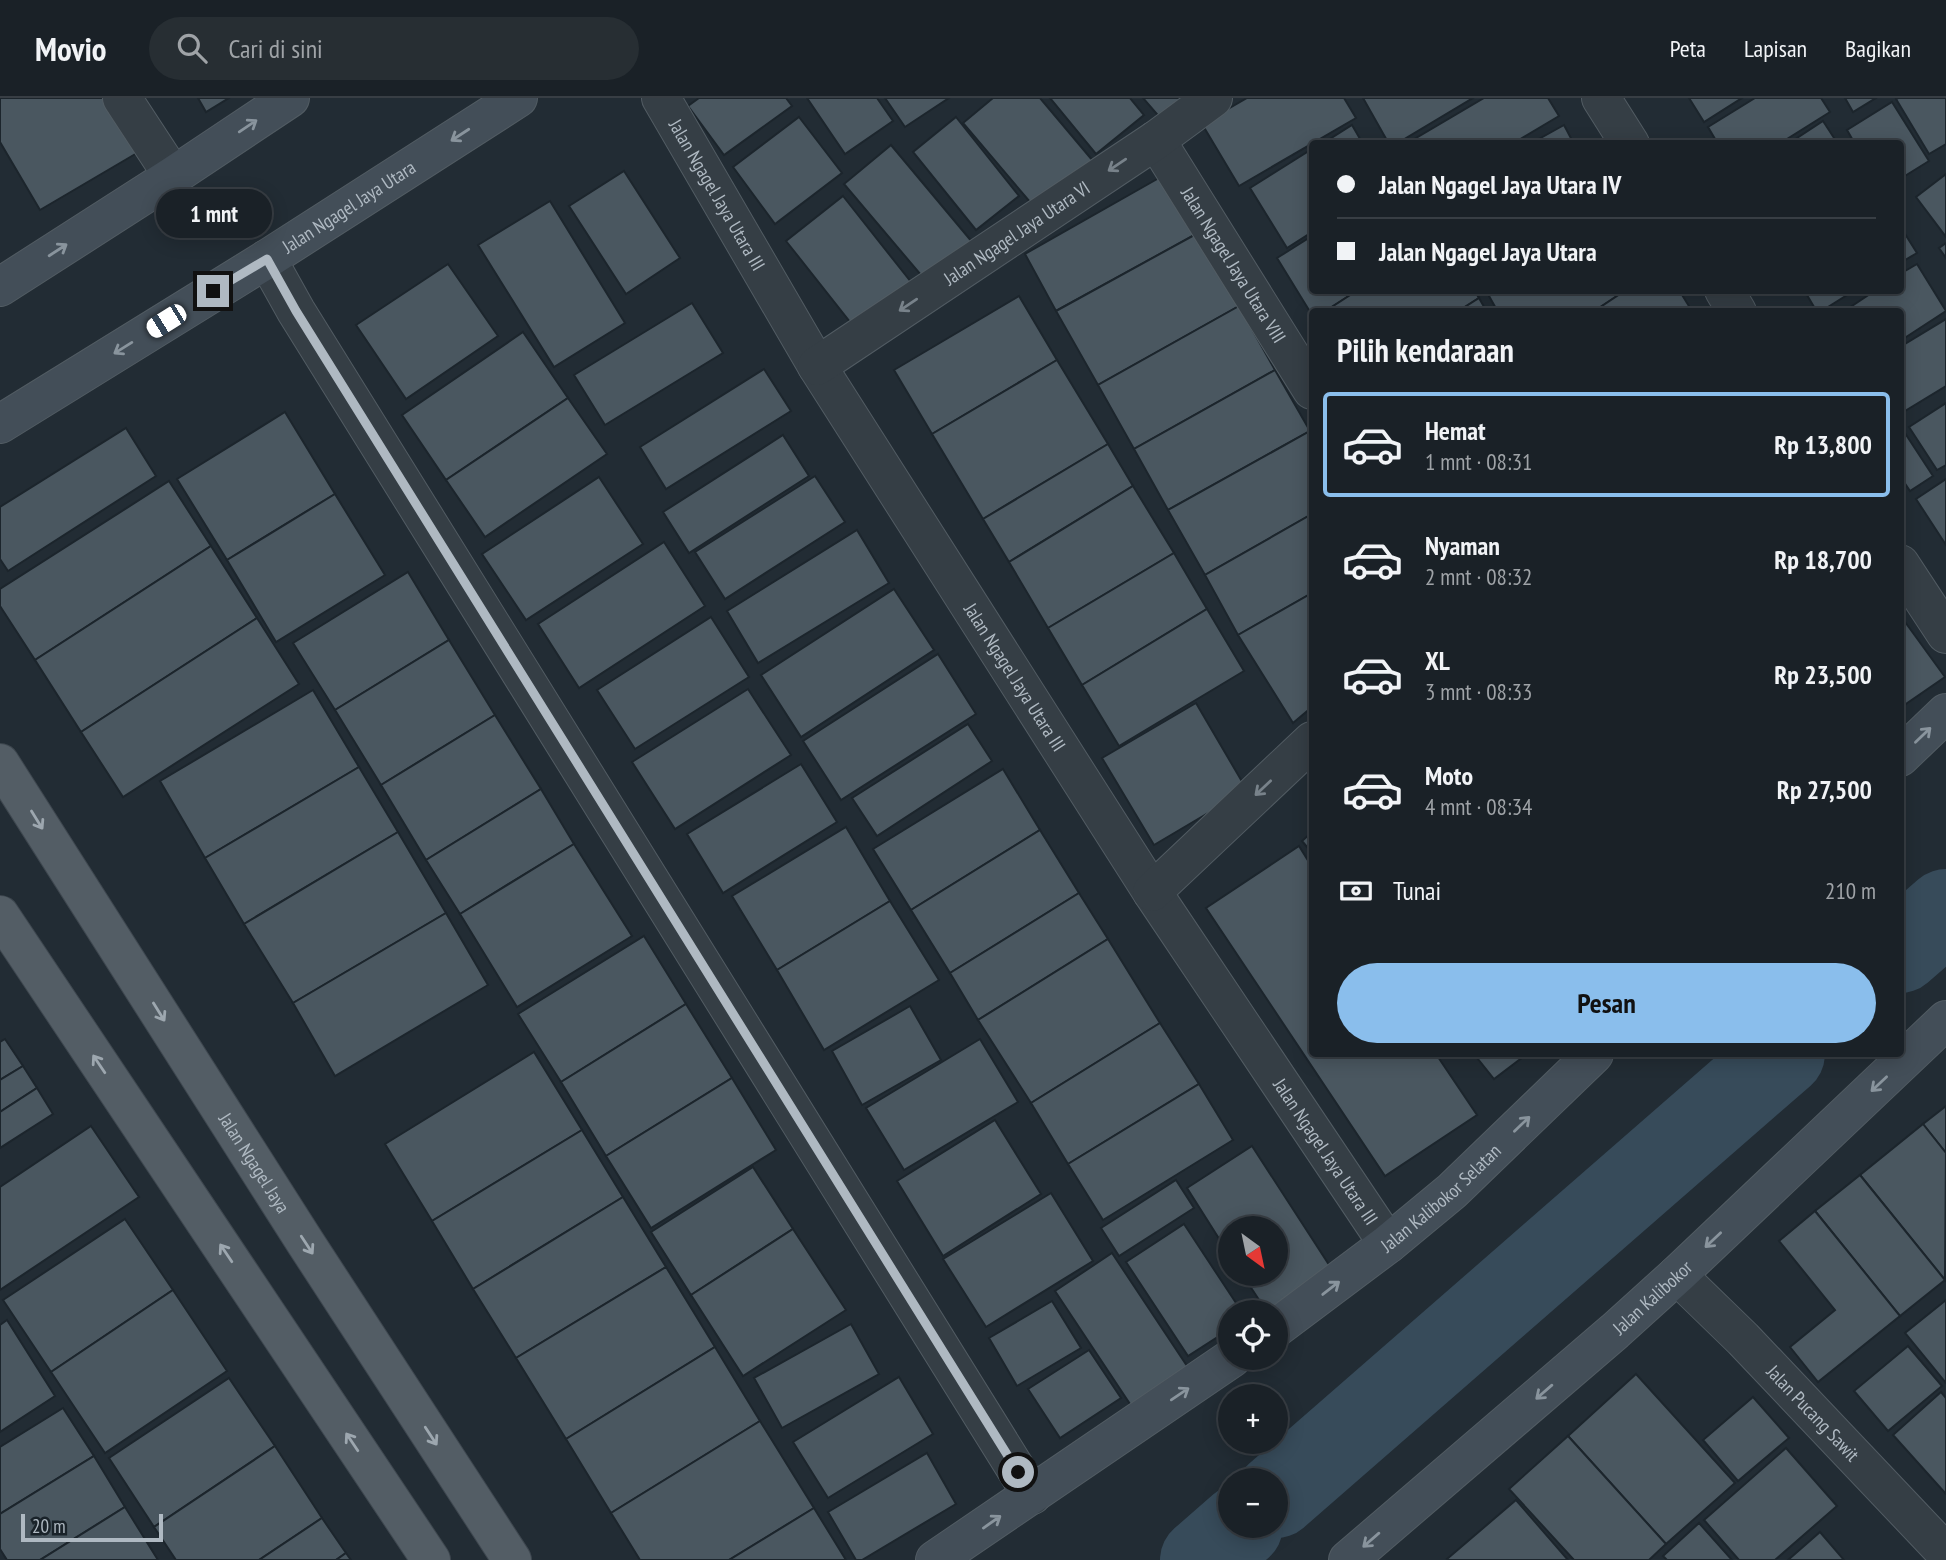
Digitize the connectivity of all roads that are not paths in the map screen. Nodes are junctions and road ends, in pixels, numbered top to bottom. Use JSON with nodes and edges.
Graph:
{"nodes":[{"id":1,"x":122,"y":98,"type":"edge"},
{"id":2,"x":290,"y":98,"type":"edge"},
{"id":3,"x":518,"y":98,"type":"edge"},
{"id":4,"x":661,"y":98,"type":"edge"},
{"id":5,"x":1213,"y":98,"type":"edge"},
{"id":6,"x":1601,"y":98,"type":"edge"},
{"id":7,"x":1156,"y":140,"type":"junction"},
{"id":8,"x":1627,"y":140,"type":"edge"},
{"id":9,"x":173,"y":176,"type":"junction"},
{"id":10,"x":267,"y":259,"type":"junction"},
{"id":11,"x":0,"y":287,"type":"edge"},
{"id":12,"x":817,"y":366,"type":"junction"},
{"id":13,"x":1309,"y":385,"type":"edge"},
{"id":14,"x":0,"y":424,"type":"edge"},
{"id":15,"x":1904,"y":570,"type":"edge"},
{"id":16,"x":1946,"y":634,"type":"edge"},
{"id":17,"x":1946,"y":713,"type":"edge"},
{"id":18,"x":1309,"y":744,"type":"edge"},
{"id":19,"x":1904,"y":753,"type":"edge"},
{"id":20,"x":0,"y":763,"type":"edge"},
{"id":21,"x":1152,"y":892,"type":"junction"},
{"id":22,"x":0,"y":915,"type":"edge"},
{"id":23,"x":1946,"y":1020,"type":"edge"},
{"id":24,"x":1591,"y":1057,"type":"edge"},
{"id":25,"x":1388,"y":1244,"type":"junction"},
{"id":26,"x":1677,"y":1275,"type":"junction"},
{"id":27,"x":1288,"y":1320,"type":"edge"},
{"id":28,"x":1218,"y":1368,"type":"edge"},
{"id":29,"x":1032,"y":1494,"type":"junction"},
{"id":30,"x":1943,"y":1543,"type":"edge"},
{"id":31,"x":431,"y":1560,"type":"edge"},
{"id":32,"x":512,"y":1560,"type":"edge"},
{"id":33,"x":936,"y":1560,"type":"edge"},
{"id":34,"x":1348,"y":1560,"type":"edge"}],
"edges":[{"from":1,"to":9,"type":"street"},
{"from":9,"to":2,"type":"street","one_way":true},
{"from":3,"to":10,"type":"street","name":"Jalan Ngagel Jaya Utara","one_way":true},
{"from":4,"to":12,"type":"street","name":"Jalan Ngagel Jaya Utara III"},
{"from":5,"to":7,"type":"street","name":"Jalan Ngagel Jaya Utara VI"},
{"from":6,"to":8,"type":"street"},
{"from":7,"to":12,"type":"street","name":"Jalan Ngagel Jaya Utara VI","one_way":true},
{"from":7,"to":13,"type":"street","name":"Jalan Ngagel Jaya Utara VIII"},
{"from":11,"to":9,"type":"street","one_way":true},
{"from":10,"to":14,"type":"street","name":"Jalan Ngagel Jaya Utara","one_way":true},
{"from":10,"to":29,"type":"street"},
{"from":12,"to":21,"type":"street","name":"Jalan Ngagel Jaya Utara III"},
{"from":15,"to":16,"type":"street"},
{"from":19,"to":17,"type":"street","one_way":true},
{"from":18,"to":21,"type":"street","one_way":true},
{"from":20,"to":32,"type":"main road","name":"Jalan Ngagel Jaya","one_way":true},
{"from":21,"to":25,"type":"street","name":"Jalan Ngagel Jaya Utara III"},
{"from":31,"to":22,"type":"main road","one_way":true},
{"from":23,"to":26,"type":"street","name":"Jalan Kalibokor","one_way":true},
{"from":25,"to":24,"type":"street","name":"Jalan Kalibokor Selatan","one_way":true},
{"from":27,"to":25,"type":"street","name":"Jalan Kalibokor Selatan","one_way":true},
{"from":26,"to":30,"type":"street","name":"Jalan Pucang Sawit"},
{"from":26,"to":34,"type":"street","name":"Jalan Kalibokor","one_way":true},
{"from":29,"to":28,"type":"street","one_way":true},
{"from":33,"to":29,"type":"street","one_way":true}]}
